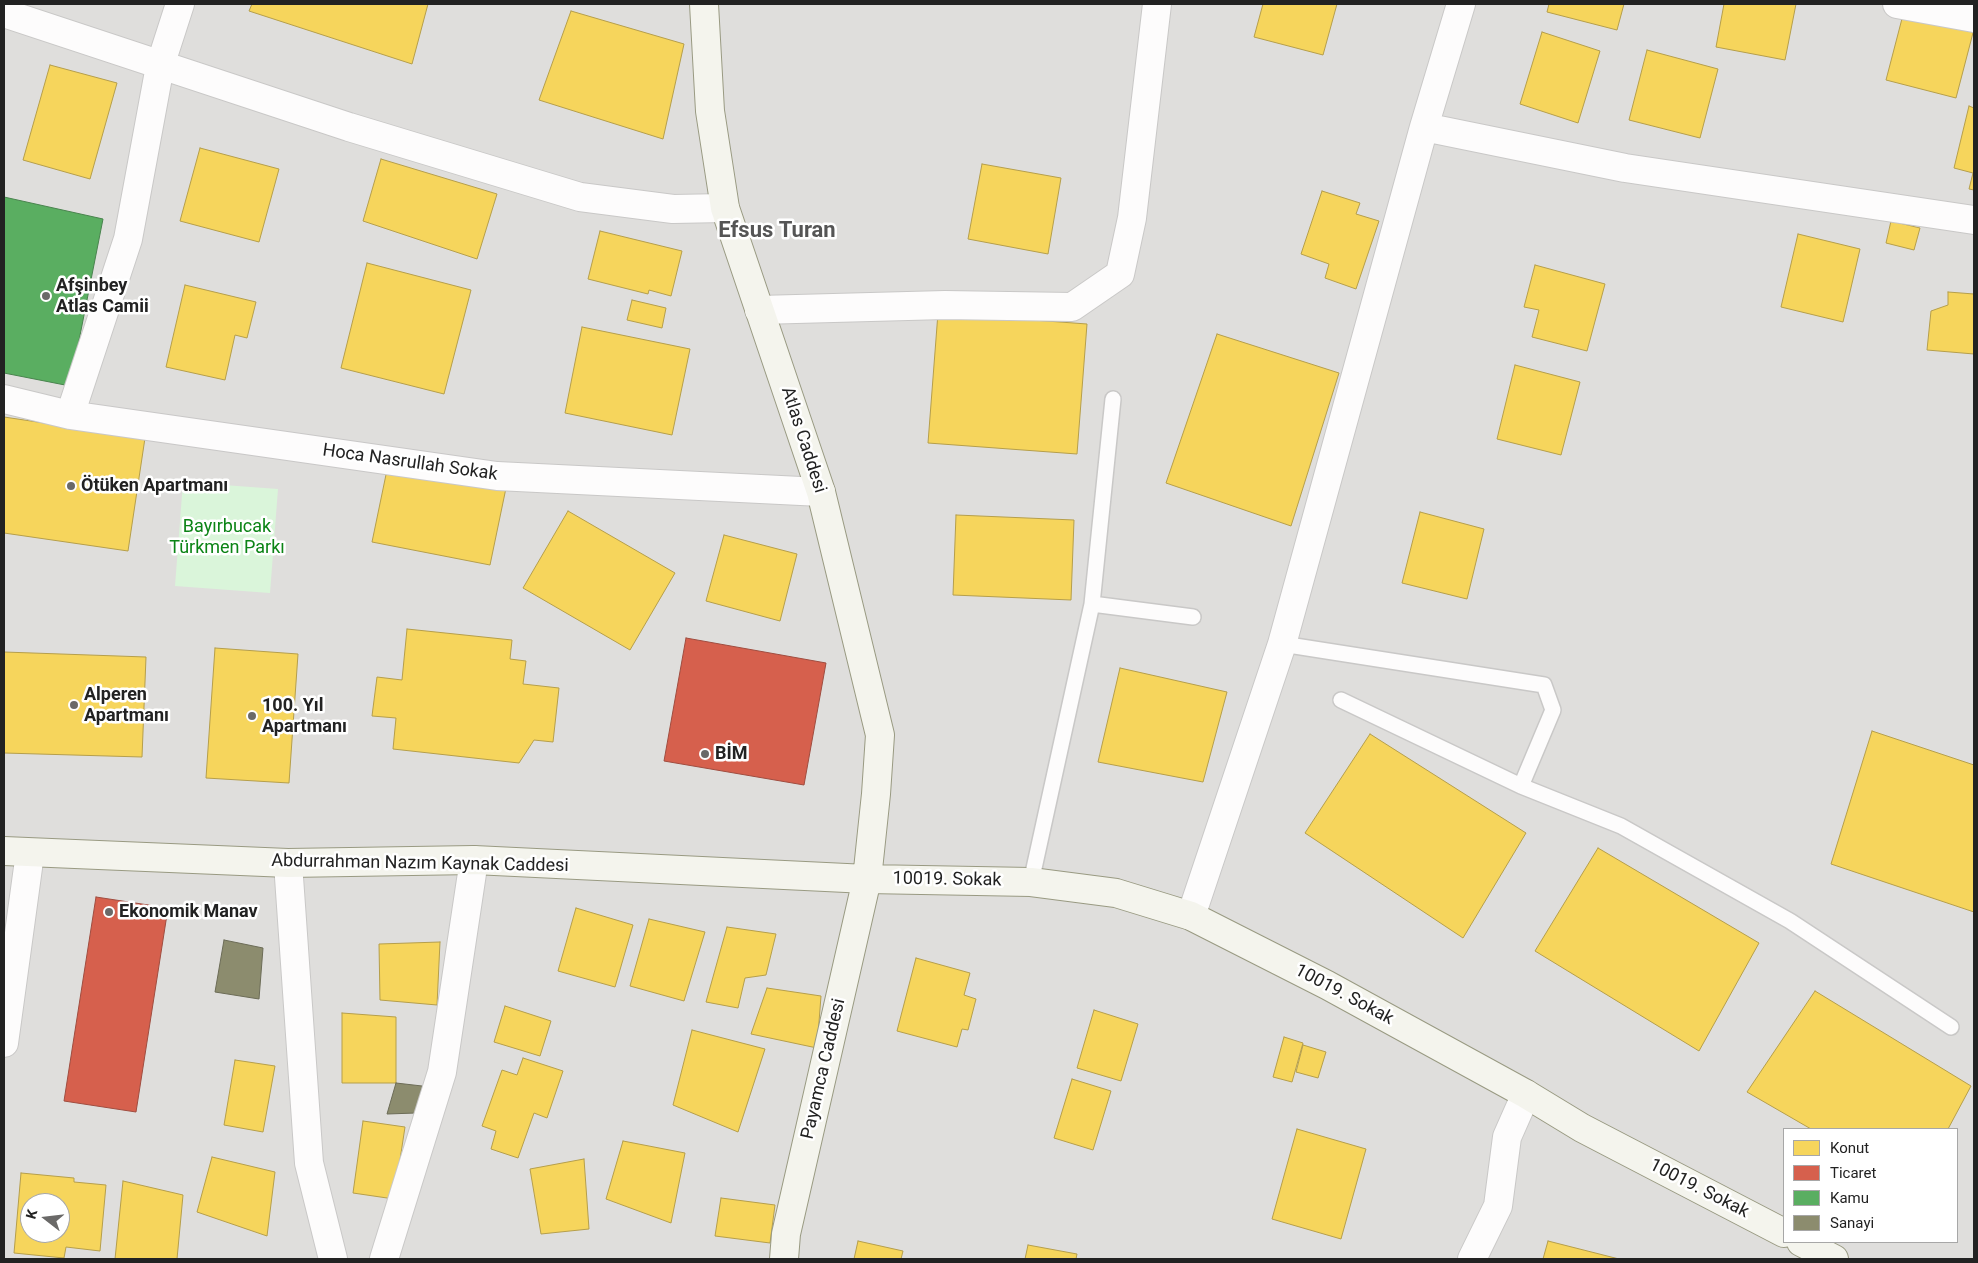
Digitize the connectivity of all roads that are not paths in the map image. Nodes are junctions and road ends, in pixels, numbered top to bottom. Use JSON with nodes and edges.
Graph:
{"nodes":[{"id":1,"x":180,"y":4,"type":"edge"},
{"id":2,"x":704,"y":4,"type":"edge"},
{"id":3,"x":1157,"y":4,"type":"edge"},
{"id":4,"x":1461,"y":4,"type":"edge"},
{"id":5,"x":1897,"y":4,"type":"edge"},
{"id":6,"x":4,"y":12,"type":"edge"},
{"id":7,"x":1974,"y":18,"type":"edge"},
{"id":8,"x":160,"y":66,"type":"junction"},
{"id":9,"x":1424,"y":127,"type":"junction"},
{"id":10,"x":725,"y":208,"type":"junction"},
{"id":11,"x":1974,"y":220,"type":"edge"},
{"id":12,"x":759,"y":310,"type":"junction"},
{"id":13,"x":4,"y":399,"type":"edge"},
{"id":14,"x":1113,"y":399,"type":"dead end"},
{"id":15,"x":70,"y":416,"type":"junction"},
{"id":16,"x":821,"y":492,"type":"junction"},
{"id":17,"x":1092,"y":604,"type":"junction"},
{"id":18,"x":1193,"y":617,"type":"dead end"},
{"id":19,"x":1282,"y":644,"type":"junction"},
{"id":20,"x":1342,"y":700,"type":"dead end"},
{"id":21,"x":1521,"y":786,"type":"junction"},
{"id":22,"x":17,"y":852,"type":"edge"},
{"id":23,"x":474,"y":860,"type":"junction"},
{"id":24,"x":288,"y":863,"type":"junction"},
{"id":25,"x":867,"y":879,"type":"junction"},
{"id":26,"x":1030,"y":882,"type":"junction"},
{"id":27,"x":1191,"y":916,"type":"junction"},
{"id":28,"x":1950,"y":1027,"type":"dead end"},
{"id":29,"x":4,"y":1043,"type":"edge"},
{"id":30,"x":1526,"y":1094,"type":"junction"},
{"id":31,"x":1783,"y":1232,"type":"edge"},
{"id":32,"x":1802,"y":1243,"type":"edge"},
{"id":33,"x":333,"y":1259,"type":"edge"},
{"id":34,"x":384,"y":1259,"type":"edge"},
{"id":35,"x":784,"y":1259,"type":"edge"},
{"id":36,"x":1472,"y":1259,"type":"edge"},
{"id":37,"x":1834,"y":1259,"type":"edge"}],
"edges":[{"from":1,"to":8,"type":"street"},
{"from":2,"to":10,"type":"street","name":"Atlas Caddesi"},
{"from":3,"to":12,"type":"street"},
{"from":4,"to":9,"type":"street"},
{"from":5,"to":7,"type":"street"},
{"from":6,"to":8,"type":"street"},
{"from":8,"to":10,"type":"street"},
{"from":8,"to":15,"type":"street"},
{"from":9,"to":11,"type":"street"},
{"from":9,"to":19,"type":"street"},
{"from":10,"to":12,"type":"street","name":"Atlas Caddesi"},
{"from":12,"to":16,"type":"street","name":"Atlas Caddesi"},
{"from":13,"to":15,"type":"street","name":"Hoca Nasrullah Sokak"},
{"from":14,"to":17,"type":"lane"},
{"from":15,"to":16,"type":"street","name":"Hoca Nasrullah Sokak"},
{"from":16,"to":25,"type":"street","name":"Atlas Caddesi"},
{"from":17,"to":18,"type":"lane"},
{"from":17,"to":26,"type":"lane"},
{"from":19,"to":21,"type":"lane"},
{"from":19,"to":27,"type":"street"},
{"from":20,"to":21,"type":"lane"},
{"from":21,"to":28,"type":"lane"},
{"from":22,"to":24,"type":"street","name":"Abdurrahman Nazım Kaynak Caddesi"},
{"from":22,"to":29,"type":"street"},
{"from":23,"to":24,"type":"street","name":"Abdurrahman Nazım Kaynak Caddesi"},
{"from":23,"to":25,"type":"street","name":"Abdurrahman Nazım Kaynak Caddesi"},
{"from":23,"to":34,"type":"street"},
{"from":24,"to":33,"type":"street"},
{"from":25,"to":26,"type":"street","name":"10019. Sokak"},
{"from":25,"to":35,"type":"street","name":"Payamca Caddesi"},
{"from":26,"to":27,"type":"street","name":"10019. Sokak"},
{"from":27,"to":30,"type":"street","name":"10019. Sokak"},
{"from":30,"to":31,"type":"street","name":"10019. Sokak"},
{"from":30,"to":36,"type":"street"},
{"from":32,"to":37,"type":"street"}]}
